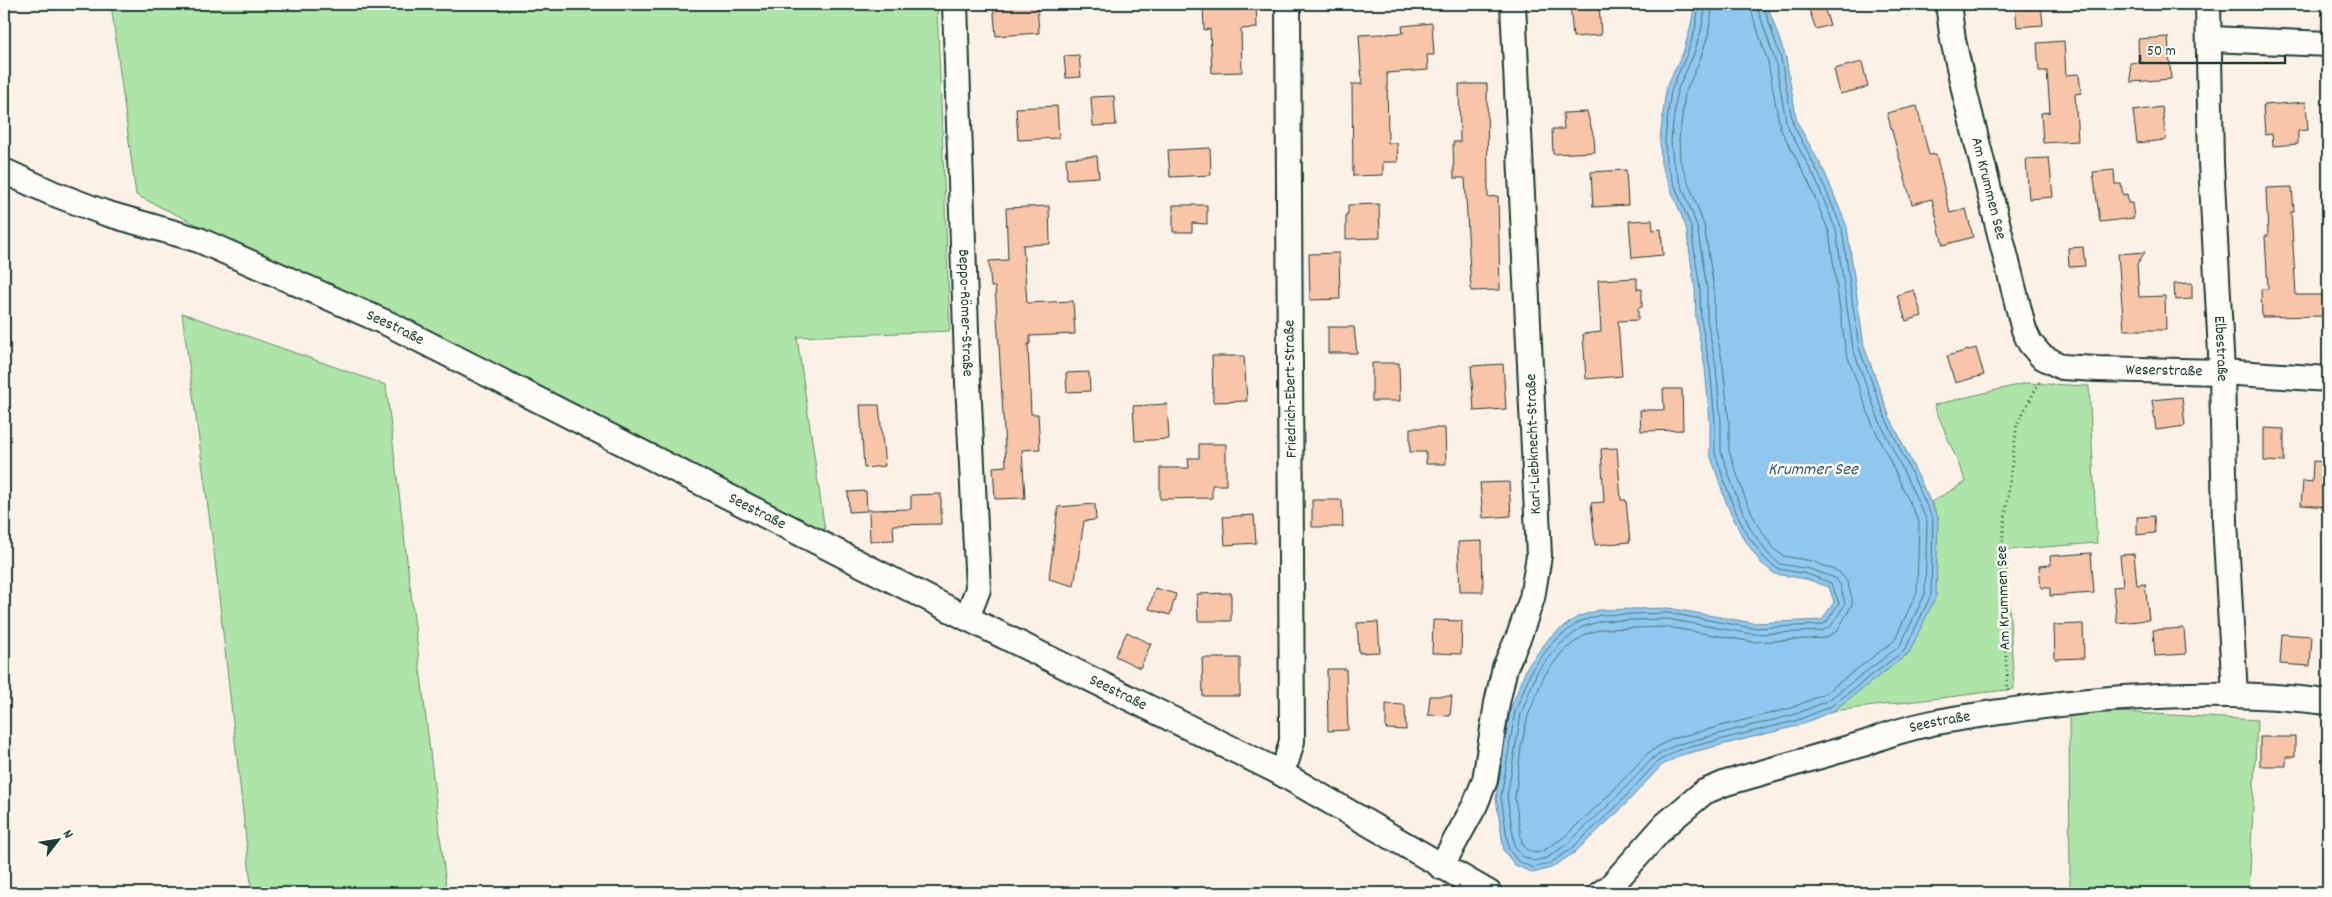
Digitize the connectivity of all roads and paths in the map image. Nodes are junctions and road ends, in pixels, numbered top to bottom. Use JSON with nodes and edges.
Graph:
{"nodes":[{"id":1,"x":955,"y":4,"type":"edge"},
{"id":2,"x":1288,"y":4,"type":"edge"},
{"id":3,"x":1513,"y":4,"type":"edge"},
{"id":4,"x":1948,"y":4,"type":"edge"},
{"id":5,"x":2208,"y":4,"type":"edge"},
{"id":6,"x":2210,"y":39,"type":"junction"},
{"id":7,"x":2328,"y":44,"type":"edge"},
{"id":8,"x":4,"y":171,"type":"edge"},
{"id":9,"x":2056,"y":364,"type":"junction"},
{"id":10,"x":2222,"y":372,"type":"junction"},
{"id":11,"x":2328,"y":379,"type":"edge"},
{"id":12,"x":967,"y":618,"type":"junction"},
{"id":13,"x":2008,"y":694,"type":"dead end"},
{"id":14,"x":2235,"y":694,"type":"junction"},
{"id":15,"x":2328,"y":702,"type":"edge"},
{"id":16,"x":1279,"y":772,"type":"junction"},
{"id":17,"x":1441,"y":867,"type":"junction"},
{"id":18,"x":1489,"y":893,"type":"edge"},
{"id":19,"x":1601,"y":893,"type":"edge"}],
"edges":[{"from":1,"to":12,"type":"street","name":"Beppo-Römer-Straße"},
{"from":2,"to":16,"type":"street","name":"Friedrich-Ebert-Straße"},
{"from":3,"to":17,"type":"street","name":"Karl-Liebknecht-Straße"},
{"from":4,"to":9,"type":"street","name":"Am Krummen See"},
{"from":5,"to":6,"type":"street","name":"Elbestraße"},
{"from":6,"to":7,"type":"street"},
{"from":6,"to":10,"type":"street","name":"Elbestraße"},
{"from":8,"to":12,"type":"street","name":"Seestraße"},
{"from":9,"to":10,"type":"street","name":"Weserstraße"},
{"from":9,"to":13,"type":"path","name":"Am Krummen See"},
{"from":10,"to":11,"type":"street","name":"Weserstraße"},
{"from":10,"to":14,"type":"street","name":"Elbestraße"},
{"from":12,"to":16,"type":"street","name":"Seestraße"},
{"from":14,"to":15,"type":"street","name":"Seestraße"},
{"from":14,"to":19,"type":"street","name":"Seestraße"},
{"from":16,"to":17,"type":"street","name":"Seestraße"},
{"from":17,"to":18,"type":"street","name":"Seestraße"}]}
